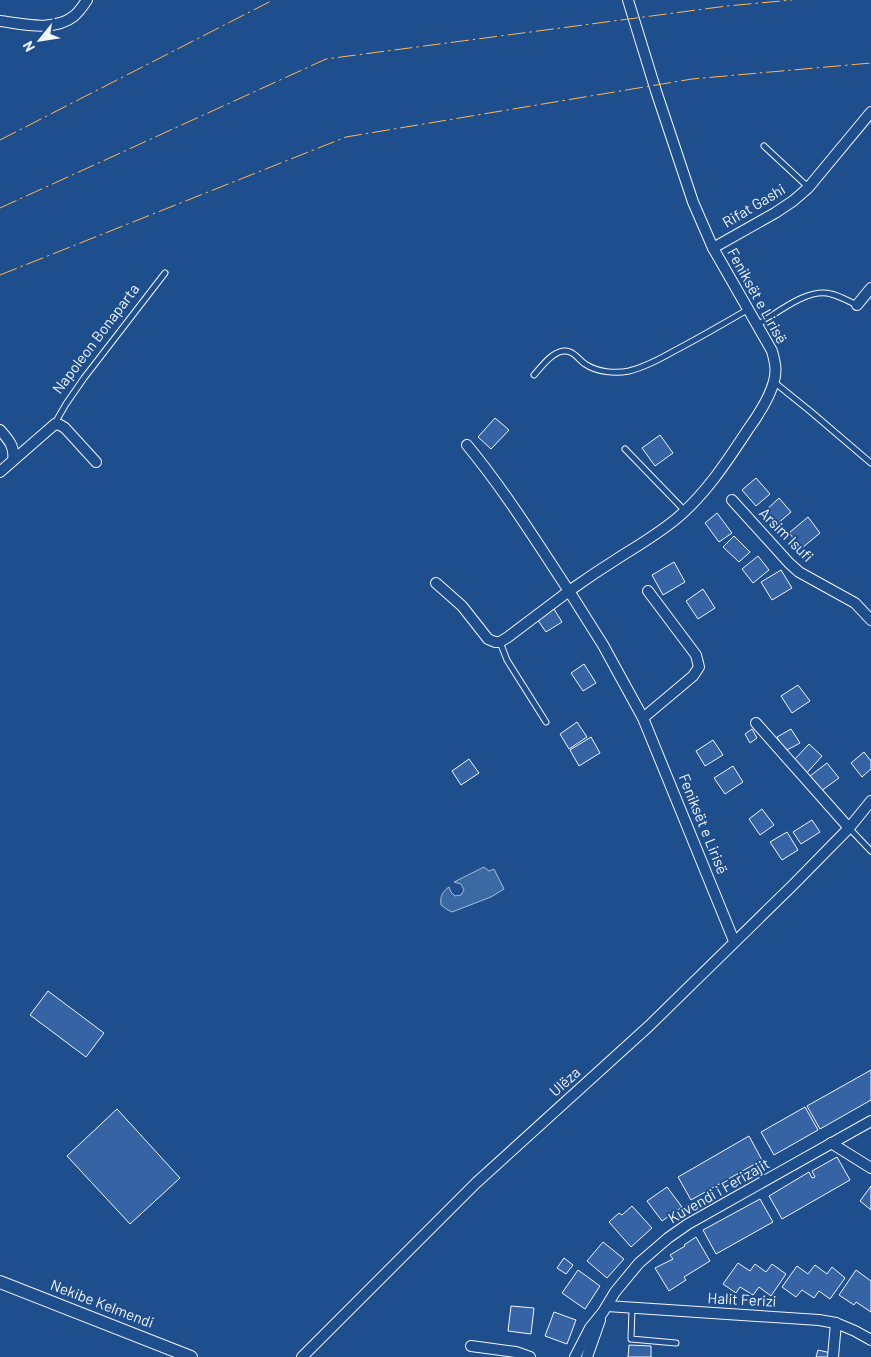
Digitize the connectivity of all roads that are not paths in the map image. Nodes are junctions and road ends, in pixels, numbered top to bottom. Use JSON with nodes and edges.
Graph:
{"nodes":[{"id":1,"x":86,"y":0,"type":"edge"},
{"id":2,"x":628,"y":0,"type":"edge"},
{"id":3,"x":0,"y":20,"type":"edge"},
{"id":4,"x":871,"y":112,"type":"edge"},
{"id":5,"x":862,"y":123,"type":"junction"},
{"id":6,"x":871,"y":131,"type":"edge"},
{"id":7,"x":764,"y":146,"type":"dead end"},
{"id":8,"x":808,"y":188,"type":"junction"},
{"id":9,"x":713,"y":248,"type":"junction"},
{"id":10,"x":165,"y":274,"type":"dead end"},
{"id":11,"x":871,"y":288,"type":"edge"},
{"id":12,"x":857,"y":305,"type":"joint"},
{"id":13,"x":748,"y":310,"type":"junction"},
{"id":14,"x":756,"y":325,"type":"junction"},
{"id":15,"x":534,"y":375,"type":"dead end"},
{"id":16,"x":774,"y":382,"type":"junction"},
{"id":17,"x":55,"y":424,"type":"junction"},
{"id":18,"x":0,"y":430,"type":"edge"},
{"id":19,"x":467,"y":445,"type":"dead end"},
{"id":20,"x":625,"y":450,"type":"dead end"},
{"id":21,"x":13,"y":460,"type":"junction"},
{"id":22,"x":96,"y":462,"type":"dead end"},
{"id":23,"x":871,"y":463,"type":"edge"},
{"id":24,"x":0,"y":472,"type":"edge"},
{"id":25,"x":732,"y":500,"type":"dead end"},
{"id":26,"x":684,"y":511,"type":"junction"},
{"id":27,"x":436,"y":583,"type":"dead end"},
{"id":28,"x":569,"y":591,"type":"junction"},
{"id":29,"x":648,"y":591,"type":"dead end"},
{"id":30,"x":871,"y":620,"type":"edge"},
{"id":31,"x":500,"y":642,"type":"junction"},
{"id":32,"x":643,"y":718,"type":"junction"},
{"id":33,"x":546,"y":722,"type":"dead end"},
{"id":34,"x":756,"y":723,"type":"dead end"},
{"id":35,"x":871,"y":801,"type":"edge"},
{"id":36,"x":849,"y":828,"type":"junction"},
{"id":37,"x":871,"y":851,"type":"edge"},
{"id":38,"x":734,"y":941,"type":"junction"},
{"id":39,"x":871,"y":1121,"type":"edge"},
{"id":40,"x":831,"y":1143,"type":"junction"},
{"id":41,"x":871,"y":1168,"type":"edge"},
{"id":42,"x":0,"y":1282,"type":"edge"},
{"id":43,"x":632,"y":1308,"type":"junction"},
{"id":44,"x":605,"y":1309,"type":"junction"},
{"id":45,"x":836,"y":1323,"type":"junction"},
{"id":46,"x":871,"y":1340,"type":"edge"},
{"id":47,"x":676,"y":1342,"type":"dead end"},
{"id":48,"x":470,"y":1346,"type":"dead end"},
{"id":49,"x":191,"y":1357,"type":"edge"},
{"id":50,"x":302,"y":1357,"type":"edge"},
{"id":51,"x":530,"y":1357,"type":"edge"},
{"id":52,"x":574,"y":1357,"type":"edge"},
{"id":53,"x":587,"y":1357,"type":"edge"},
{"id":54,"x":833,"y":1357,"type":"edge"}],
"edges":[{"from":1,"to":3,"type":"street"},
{"from":2,"to":9,"type":"street","name":"Feniksët e Lirisë"},
{"from":4,"to":5,"type":"street","name":"Rifat Gashi"},
{"from":5,"to":6,"type":"street"},
{"from":5,"to":8,"type":"street","name":"Rifat Gashi"},
{"from":7,"to":8,"type":"lane","name":"Rifat Gashi"},
{"from":8,"to":9,"type":"street","name":"Rifat Gashi"},
{"from":9,"to":13,"type":"street","name":"Feniksët e Lirisë"},
{"from":10,"to":17,"type":"lane","name":"Napoleon Bonaparta"},
{"from":11,"to":12,"type":"street"},
{"from":12,"to":14,"type":"lane"},
{"from":13,"to":14,"type":"street","name":"Feniksët e Lirisë"},
{"from":13,"to":15,"type":"lane"},
{"from":14,"to":16,"type":"street","name":"Feniksët e Lirisë"},
{"from":16,"to":23,"type":"lane"},
{"from":16,"to":26,"type":"street","name":"Feniksët e Lirisë"},
{"from":17,"to":21,"type":"street","name":"Napoleon Bonaparta"},
{"from":17,"to":22,"type":"street"},
{"from":18,"to":21,"type":"street"},
{"from":19,"to":28,"type":"street","name":"Feniksët e Lirisë"},
{"from":20,"to":26,"type":"lane"},
{"from":21,"to":24,"type":"street","name":"Napoleon Bonaparta"},
{"from":25,"to":30,"type":"street","name":"Arsim Isufi"},
{"from":26,"to":28,"type":"street","name":"Feniksët e Lirisë"},
{"from":27,"to":31,"type":"street"},
{"from":28,"to":31,"type":"street"},
{"from":28,"to":32,"type":"street","name":"Feniksët e Lirisë"},
{"from":29,"to":32,"type":"street"},
{"from":31,"to":33,"type":"lane"},
{"from":32,"to":38,"type":"street","name":"Feniksët e Lirisë"},
{"from":34,"to":36,"type":"street"},
{"from":35,"to":36,"type":"street","name":"Ulëza"},
{"from":36,"to":37,"type":"lane"},
{"from":36,"to":38,"type":"street","name":"Ulëza"},
{"from":38,"to":50,"type":"street","name":"Ulëza"},
{"from":39,"to":40,"type":"street","name":"Kuvendi i Ferizajit"},
{"from":40,"to":41,"type":"street"},
{"from":40,"to":44,"type":"street","name":"Kuvendi i Ferizajit"},
{"from":42,"to":49,"type":"street","name":"Nekibe Kelmendi"},
{"from":43,"to":44,"type":"street","name":"Halit Ferizi"},
{"from":43,"to":45,"type":"street","name":"Halit Ferizi"},
{"from":43,"to":47,"type":"lane"},
{"from":44,"to":52,"type":"street"},
{"from":44,"to":53,"type":"street"},
{"from":45,"to":46,"type":"street","name":"Halit Ferizi"},
{"from":45,"to":54,"type":"street"},
{"from":48,"to":51,"type":"street"}]}
